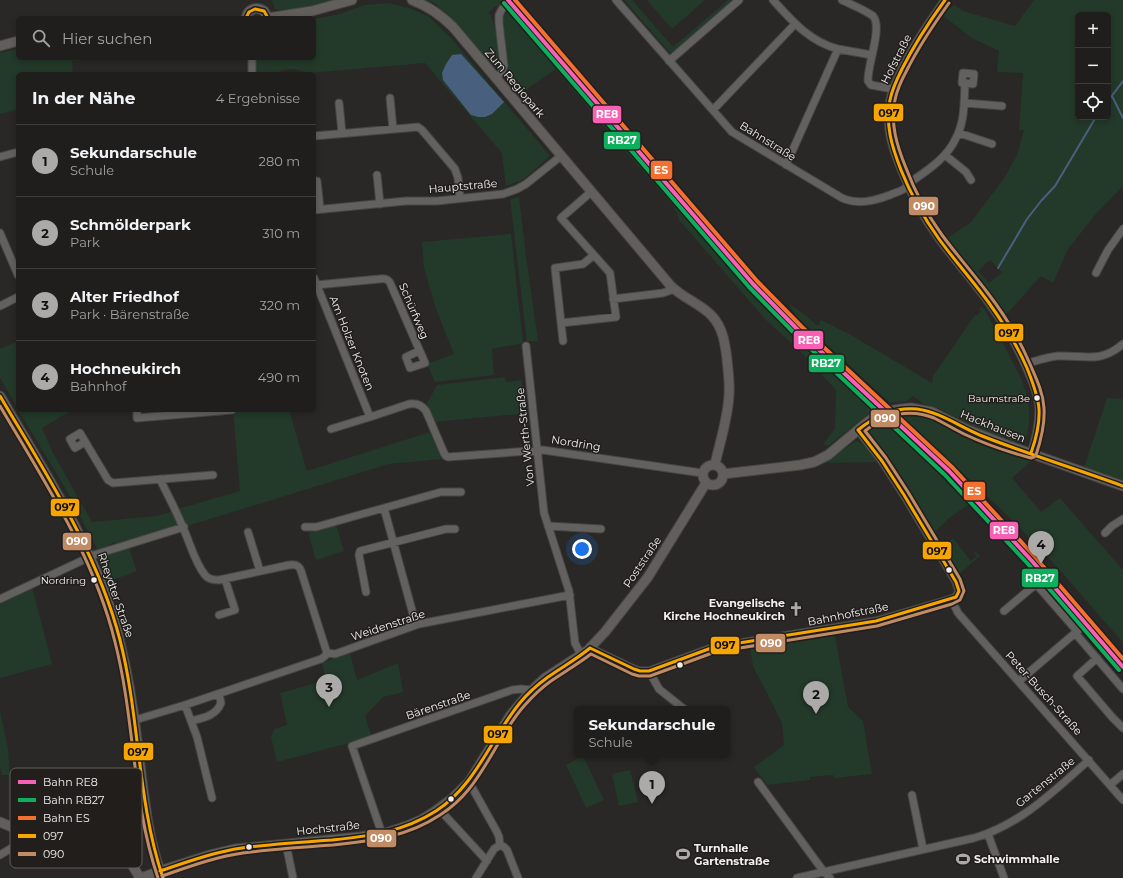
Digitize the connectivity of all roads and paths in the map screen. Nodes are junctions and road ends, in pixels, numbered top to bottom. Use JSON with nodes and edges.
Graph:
{"nodes":[{"id":1,"x":352,"y":0,"type":"edge"},
{"id":2,"x":412,"y":0,"type":"edge"},
{"id":3,"x":512,"y":0,"type":"edge"},
{"id":4,"x":616,"y":0,"type":"edge"},
{"id":5,"x":739,"y":0,"type":"edge"},
{"id":6,"x":774,"y":0,"type":"edge"},
{"id":7,"x":842,"y":0,"type":"edge"},
{"id":8,"x":945,"y":0,"type":"edge"},
{"id":9,"x":247,"y":16,"type":"edge"},
{"id":10,"x":267,"y":16,"type":"edge"},
{"id":11,"x":283,"y":16,"type":"edge"},
{"id":12,"x":795,"y":24,"type":"junction"},
{"id":13,"x":16,"y":42,"type":"edge"},
{"id":14,"x":0,"y":46,"type":"edge"},
{"id":15,"x":838,"y":49,"type":"junction"},
{"id":16,"x":872,"y":56,"type":"junction"},
{"id":17,"x":252,"y":60,"type":"edge"},
{"id":18,"x":669,"y":61,"type":"junction"},
{"id":19,"x":252,"y":72,"type":"edge"},
{"id":20,"x":496,"y":79,"type":"junction"},
{"id":21,"x":965,"y":83,"type":"dead end"},
{"id":22,"x":893,"y":89,"type":"junction"},
{"id":23,"x":390,"y":98,"type":"dead end"},
{"id":24,"x":339,"y":102,"type":"dead end"},
{"id":25,"x":964,"y":103,"type":"junction"},
{"id":26,"x":1002,"y":106,"type":"dead end"},
{"id":27,"x":713,"y":110,"type":"junction"},
{"id":28,"x":393,"y":129,"type":"junction"},
{"id":29,"x":342,"y":133,"type":"junction"},
{"id":30,"x":959,"y":133,"type":"junction"},
{"id":31,"x":316,"y":136,"type":"edge"},
{"id":32,"x":992,"y":144,"type":"dead end"},
{"id":33,"x":16,"y":153,"type":"edge"},
{"id":34,"x":945,"y":155,"type":"junction"},
{"id":35,"x":561,"y":156,"type":"junction"},
{"id":36,"x":0,"y":157,"type":"edge"},
{"id":37,"x":786,"y":165,"type":"junction"},
{"id":38,"x":377,"y":175,"type":"dead end"},
{"id":39,"x":971,"y":180,"type":"dead end"},
{"id":40,"x":317,"y":181,"type":"dead end"},
{"id":41,"x":907,"y":186,"type":"junction"},
{"id":42,"x":591,"y":192,"type":"junction"},
{"id":43,"x":460,"y":198,"type":"junction"},
{"id":44,"x":380,"y":204,"type":"junction"},
{"id":45,"x":317,"y":210,"type":"edge"},
{"id":46,"x":1123,"y":228,"type":"edge"},
{"id":47,"x":0,"y":233,"type":"edge"},
{"id":48,"x":594,"y":255,"type":"junction"},
{"id":49,"x":16,"y":270,"type":"edge"},
{"id":50,"x":1096,"y":273,"type":"dead end"},
{"id":51,"x":316,"y":281,"type":"edge"},
{"id":52,"x":316,"y":283,"type":"edge"},
{"id":53,"x":674,"y":289,"type":"junction"},
{"id":54,"x":16,"y":298,"type":"edge"},
{"id":55,"x":613,"y":299,"type":"junction"},
{"id":56,"x":0,"y":306,"type":"edge"},
{"id":57,"x":561,"y":323,"type":"junction"},
{"id":58,"x":563,"y":341,"type":"dead end"},
{"id":59,"x":1123,"y":344,"type":"edge"},
{"id":60,"x":526,"y":346,"type":"dead end"},
{"id":61,"x":419,"y":351,"type":"dead end"},
{"id":62,"x":1025,"y":364,"type":"junction"},
{"id":63,"x":0,"y":396,"type":"edge"},
{"id":64,"x":137,"y":412,"type":"edge"},
{"id":65,"x":189,"y":412,"type":"edge"},
{"id":66,"x":370,"y":417,"type":"junction"},
{"id":67,"x":331,"y":429,"type":"dead end"},
{"id":68,"x":858,"y":430,"type":"junction"},
{"id":69,"x":85,"y":442,"type":"dead end"},
{"id":70,"x":537,"y":450,"type":"junction"},
{"id":71,"x":1031,"y":453,"type":"junction"},
{"id":72,"x":715,"y":464,"type":"junction"},
{"id":73,"x":702,"y":473,"type":"junction"},
{"id":74,"x":723,"y":474,"type":"junction"},
{"id":75,"x":213,"y":475,"type":"dead end"},
{"id":76,"x":160,"y":479,"type":"junction"},
{"id":77,"x":706,"y":483,"type":"junction"},
{"id":78,"x":1123,"y":486,"type":"edge"},
{"id":79,"x":461,"y":492,"type":"dead end"},
{"id":80,"x":384,"y":508,"type":"junction"},
{"id":81,"x":1123,"y":519,"type":"edge"},
{"id":82,"x":548,"y":526,"type":"junction"},
{"id":83,"x":305,"y":527,"type":"dead end"},
{"id":84,"x":184,"y":528,"type":"junction"},
{"id":85,"x":455,"y":529,"type":"dead end"},
{"id":86,"x":601,"y":529,"type":"dead end"},
{"id":87,"x":248,"y":532,"type":"dead end"},
{"id":88,"x":1105,"y":533,"type":"dead end"},
{"id":89,"x":393,"y":542,"type":"junction"},
{"id":90,"x":90,"y":557,"type":"junction"},
{"id":91,"x":260,"y":571,"type":"junction"},
{"id":92,"x":226,"y":579,"type":"junction"},
{"id":93,"x":366,"y":592,"type":"dead end"},
{"id":94,"x":570,"y":595,"type":"junction"},
{"id":95,"x":0,"y":599,"type":"edge"},
{"id":96,"x":950,"y":599,"type":"junction"},
{"id":97,"x":1004,"y":610,"type":"dead end"},
{"id":98,"x":219,"y":615,"type":"dead end"},
{"id":99,"x":416,"y":625,"type":"junction"},
{"id":100,"x":1078,"y":631,"type":"junction"},
{"id":101,"x":590,"y":648,"type":"junction"},
{"id":102,"x":327,"y":653,"type":"junction"},
{"id":103,"x":581,"y":655,"type":"junction"},
{"id":104,"x":1097,"y":658,"type":"junction"},
{"id":105,"x":649,"y":671,"type":"junction"},
{"id":106,"x":1019,"y":681,"type":"junction"},
{"id":107,"x":1123,"y":689,"type":"edge"},
{"id":108,"x":532,"y":690,"type":"junction"},
{"id":109,"x":219,"y":694,"type":"junction"},
{"id":110,"x":185,"y":705,"type":"junction"},
{"id":111,"x":680,"y":706,"type":"edge"},
{"id":112,"x":135,"y":720,"type":"junction"},
{"id":113,"x":191,"y":721,"type":"junction"},
{"id":114,"x":1123,"y":728,"type":"edge"},
{"id":115,"x":1089,"y":760,"type":"junction"},
{"id":116,"x":140,"y":768,"type":"edge"},
{"id":117,"x":1123,"y":774,"type":"edge"},
{"id":118,"x":469,"y":782,"type":"junction"},
{"id":119,"x":758,"y":782,"type":"dead end"},
{"id":120,"x":142,"y":784,"type":"edge"},
{"id":121,"x":1110,"y":785,"type":"junction"},
{"id":122,"x":912,"y":795,"type":"dead end"},
{"id":123,"x":212,"y":798,"type":"dead end"},
{"id":124,"x":1123,"y":800,"type":"edge"},
{"id":125,"x":439,"y":809,"type":"junction"},
{"id":126,"x":0,"y":822,"type":"edge"},
{"id":127,"x":10,"y":826,"type":"edge"},
{"id":128,"x":382,"y":834,"type":"junction"},
{"id":129,"x":988,"y":834,"type":"junction"},
{"id":130,"x":286,"y":844,"type":"junction"},
{"id":131,"x":500,"y":845,"type":"junction"},
{"id":132,"x":10,"y":849,"type":"edge"},
{"id":133,"x":923,"y":849,"type":"junction"},
{"id":134,"x":0,"y":855,"type":"edge"},
{"id":135,"x":487,"y":861,"type":"junction"},
{"id":136,"x":135,"y":868,"type":"edge"},
{"id":137,"x":824,"y":872,"type":"junction"},
{"id":138,"x":161,"y":874,"type":"edge"},
{"id":139,"x":141,"y":878,"type":"edge"},
{"id":140,"x":293,"y":878,"type":"edge"},
{"id":141,"x":476,"y":878,"type":"edge"},
{"id":142,"x":518,"y":878,"type":"edge"},
{"id":143,"x":797,"y":878,"type":"edge"},
{"id":144,"x":830,"y":878,"type":"edge"},
{"id":145,"x":1004,"y":878,"type":"edge"}],
"edges":[{"from":1,"to":11,"type":"street"},
{"from":2,"to":20,"type":"street","name":"Zum Regiopark"},
{"from":3,"to":20,"type":"street"},
{"from":4,"to":18,"type":"street","name":"Bahnstraße"},
{"from":5,"to":18,"type":"street"},
{"from":6,"to":12,"type":"street"},
{"from":7,"to":16,"type":"street"},
{"from":8,"to":22,"type":"street","name":"Hofstraße"},
{"from":9,"to":10,"type":"street"},
{"from":12,"to":15,"type":"street"},
{"from":12,"to":27,"type":"street"},
{"from":13,"to":14,"type":"street"},
{"from":15,"to":16,"type":"street"},
{"from":15,"to":37,"type":"street"},
{"from":16,"to":22,"type":"street"},
{"from":17,"to":19,"type":"street"},
{"from":18,"to":27,"type":"street","name":"Bahnstraße"},
{"from":20,"to":35,"type":"street","name":"Zum Regiopark"},
{"from":21,"to":25,"type":"street"},
{"from":22,"to":41,"type":"street","name":"Hofstraße"},
{"from":23,"to":28,"type":"street"},
{"from":24,"to":29,"type":"street"},
{"from":25,"to":26,"type":"street"},
{"from":25,"to":30,"type":"street"},
{"from":27,"to":37,"type":"street","name":"Bahnstraße"},
{"from":28,"to":29,"type":"street"},
{"from":28,"to":43,"type":"street"},
{"from":29,"to":31,"type":"street"},
{"from":30,"to":32,"type":"street"},
{"from":30,"to":34,"type":"street","name":"Bahnstraße"},
{"from":33,"to":36,"type":"street"},
{"from":34,"to":39,"type":"street"},
{"from":34,"to":41,"type":"street","name":"Bahnstraße"},
{"from":35,"to":42,"type":"street","name":"Zum Regiopark"},
{"from":35,"to":43,"type":"street","name":"Hauptstraße"},
{"from":37,"to":41,"type":"street","name":"Bahnstraße"},
{"from":38,"to":44,"type":"street"},
{"from":40,"to":45,"type":"street","name":"Hauptstraße"},
{"from":41,"to":62,"type":"street","name":"Hofstraße"},
{"from":42,"to":48,"type":"street"},
{"from":42,"to":53,"type":"street","name":"Zum Regiopark"},
{"from":43,"to":44,"type":"street","name":"Hauptstraße"},
{"from":44,"to":45,"type":"street","name":"Hauptstraße"},
{"from":46,"to":50,"type":"street"},
{"from":47,"to":49,"type":"street"},
{"from":48,"to":55,"type":"street"},
{"from":48,"to":57,"type":"street"},
{"from":51,"to":61,"type":"street","name":"Schürfweg"},
{"from":52,"to":66,"type":"street","name":"Am Holzer Knoten"},
{"from":53,"to":55,"type":"street"},
{"from":53,"to":72,"type":"street","name":"Zum Regiopark"},
{"from":54,"to":56,"type":"street"},
{"from":55,"to":57,"type":"street"},
{"from":57,"to":58,"type":"street"},
{"from":59,"to":62,"type":"street"},
{"from":60,"to":70,"type":"street","name":"Von Werth-Straße"},
{"from":62,"to":71,"type":"street","name":"Hofstraße"},
{"from":63,"to":90,"type":"street","name":"Rheydter Straße"},
{"from":64,"to":65,"type":"street"},
{"from":66,"to":67,"type":"street"},
{"from":66,"to":70,"type":"street","name":"Nordring"},
{"from":68,"to":71,"type":"street","name":"Hackhausen"},
{"from":68,"to":74,"type":"street"},
{"from":68,"to":96,"type":"street"},
{"from":69,"to":76,"type":"street"},
{"from":70,"to":73,"type":"street","name":"Nordring"},
{"from":70,"to":82,"type":"street","name":"Von Werth-Straße"},
{"from":71,"to":78,"type":"street","name":"Hackhausen"},
{"from":72,"to":73,"type":"street"},
{"from":72,"to":74,"type":"street"},
{"from":73,"to":77,"type":"street"},
{"from":74,"to":77,"type":"street"},
{"from":75,"to":76,"type":"street"},
{"from":76,"to":84,"type":"street"},
{"from":77,"to":101,"type":"street","name":"Poststraße"},
{"from":79,"to":80,"type":"street"},
{"from":80,"to":83,"type":"street"},
{"from":80,"to":89,"type":"street"},
{"from":81,"to":88,"type":"street"},
{"from":82,"to":86,"type":"street"},
{"from":82,"to":94,"type":"street","name":"Von Werth-Straße"},
{"from":84,"to":90,"type":"street"},
{"from":84,"to":92,"type":"street"},
{"from":85,"to":89,"type":"street"},
{"from":87,"to":91,"type":"street"},
{"from":89,"to":93,"type":"street"},
{"from":89,"to":99,"type":"street"},
{"from":90,"to":95,"type":"street"},
{"from":90,"to":112,"type":"street","name":"Rheydter Straße"},
{"from":91,"to":92,"type":"street"},
{"from":91,"to":102,"type":"street"},
{"from":92,"to":98,"type":"street"},
{"from":94,"to":99,"type":"street","name":"Weidenstraße"},
{"from":94,"to":103,"type":"street","name":"Von Werth-Straße"},
{"from":96,"to":105,"type":"street","name":"Bahnhofstraße"},
{"from":96,"to":106,"type":"street","name":"Peter-Busch-Straße"},
{"from":97,"to":100,"type":"street"},
{"from":99,"to":102,"type":"street","name":"Weidenstraße"},
{"from":100,"to":104,"type":"street"},
{"from":100,"to":106,"type":"street"},
{"from":101,"to":103,"type":"street","name":"Hochstraße"},
{"from":101,"to":105,"type":"street"},
{"from":102,"to":109,"type":"street","name":"Weidenstraße"},
{"from":103,"to":108,"type":"street","name":"Hochstraße"},
{"from":104,"to":107,"type":"street"},
{"from":104,"to":114,"type":"street"},
{"from":105,"to":111,"type":"street"},
{"from":106,"to":115,"type":"street","name":"Peter-Busch-Straße"},
{"from":108,"to":118,"type":"street","name":"Hochstraße"},
{"from":108,"to":128,"type":"street","name":"Bärenstraße"},
{"from":109,"to":110,"type":"street","name":"Weidenstraße"},
{"from":109,"to":113,"type":"street"},
{"from":110,"to":112,"type":"street","name":"Weidenstraße"},
{"from":110,"to":113,"type":"street"},
{"from":112,"to":116,"type":"street","name":"Rheydter Straße"},
{"from":113,"to":123,"type":"street"},
{"from":115,"to":121,"type":"street","name":"Peter-Busch-Straße"},
{"from":115,"to":129,"type":"street","name":"Gartenstraße"},
{"from":117,"to":121,"type":"street"},
{"from":118,"to":125,"type":"street","name":"Hochstraße"},
{"from":118,"to":131,"type":"street"},
{"from":119,"to":137,"type":"street"},
{"from":120,"to":138,"type":"street","name":"Rheydter Straße"},
{"from":121,"to":124,"type":"street","name":"Peter-Busch-Straße"},
{"from":122,"to":133,"type":"street"},
{"from":125,"to":128,"type":"street","name":"Hochstraße"},
{"from":125,"to":135,"type":"street"},
{"from":126,"to":127,"type":"street"},
{"from":128,"to":130,"type":"street","name":"Hochstraße"},
{"from":129,"to":133,"type":"street","name":"Gartenstraße"},
{"from":129,"to":145,"type":"street"},
{"from":130,"to":138,"type":"street","name":"Hochstraße"},
{"from":130,"to":140,"type":"street"},
{"from":131,"to":135,"type":"street"},
{"from":131,"to":142,"type":"street"},
{"from":132,"to":134,"type":"street"},
{"from":133,"to":137,"type":"street","name":"Gartenstraße"},
{"from":135,"to":141,"type":"street"},
{"from":136,"to":139,"type":"street"},
{"from":137,"to":143,"type":"street","name":"Gartenstraße"},
{"from":137,"to":144,"type":"street"},
{"from":138,"to":139,"type":"street","name":"Hochstraße"}]}
